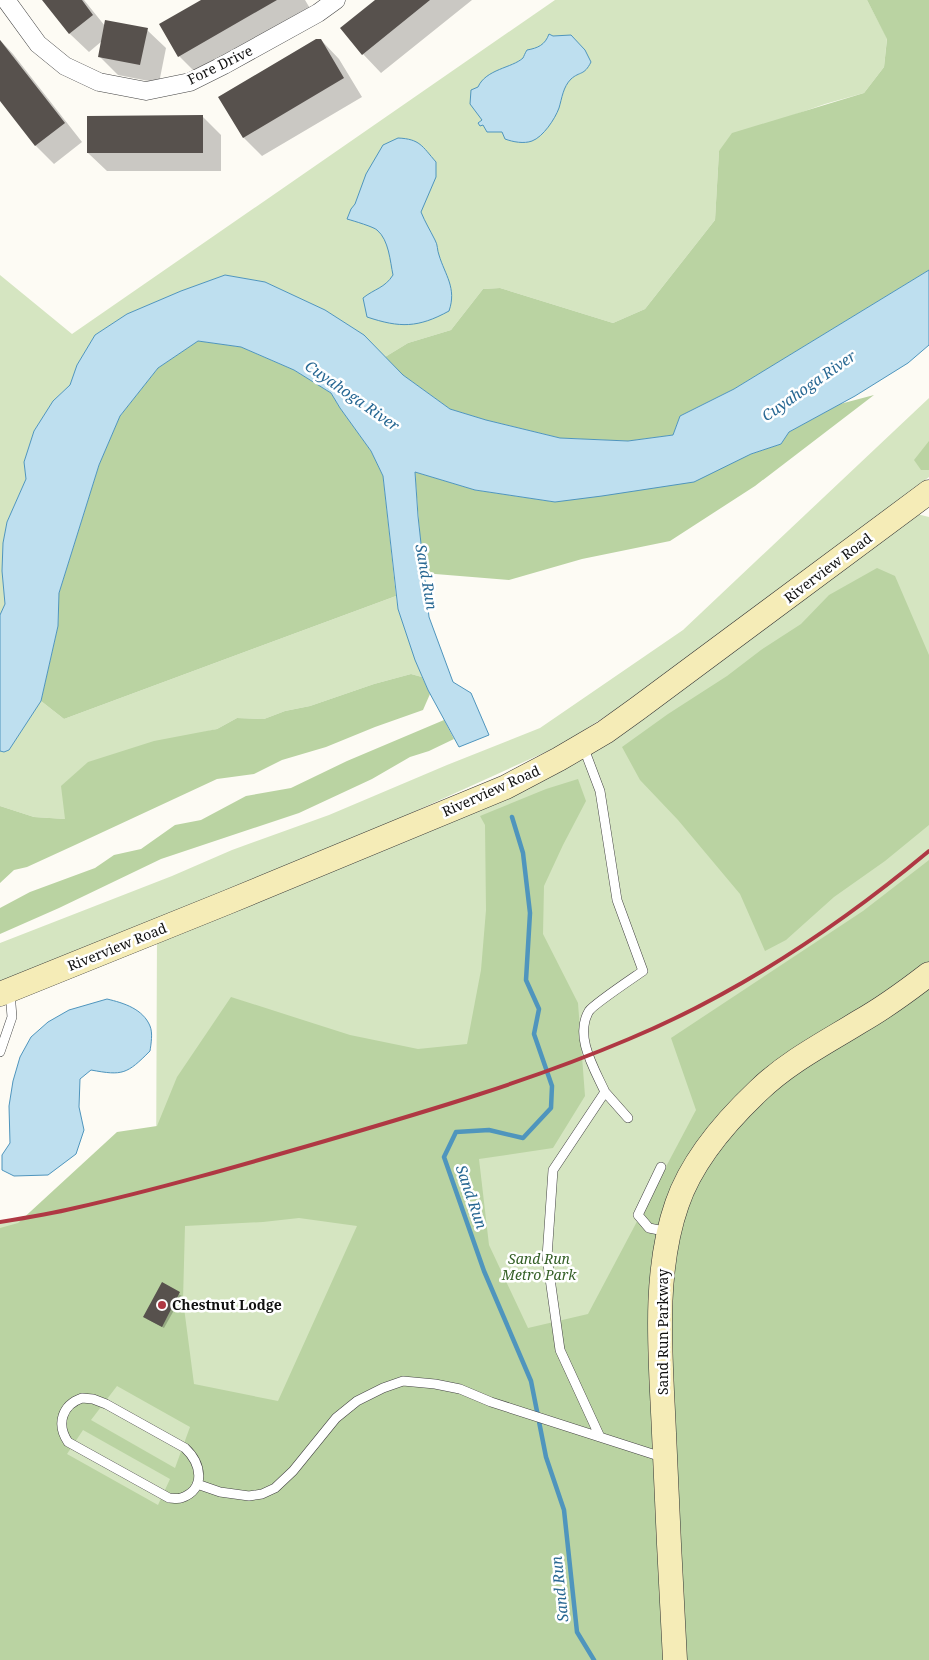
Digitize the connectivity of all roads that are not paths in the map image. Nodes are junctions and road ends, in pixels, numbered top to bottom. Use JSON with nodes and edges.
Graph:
{"nodes":[{"id":1,"x":6,"y":0,"type":"edge"},
{"id":2,"x":336,"y":0,"type":"edge"},
{"id":3,"x":929,"y":492,"type":"edge"},
{"id":4,"x":583,"y":745,"type":"junction"},
{"id":5,"x":929,"y":974,"type":"edge"},
{"id":6,"x":5,"y":993,"type":"edge"},
{"id":7,"x":0,"y":1052,"type":"edge"},
{"id":8,"x":604,"y":1092,"type":"junction"},
{"id":9,"x":628,"y":1118,"type":"dead end"},
{"id":10,"x":661,"y":1167,"type":"dead end"},
{"id":11,"x":669,"y":1232,"type":"junction"},
{"id":12,"x":600,"y":1437,"type":"junction"},
{"id":13,"x":665,"y":1459,"type":"junction"},
{"id":14,"x":198,"y":1484,"type":"junction"},
{"id":15,"x":675,"y":1660,"type":"edge"}],
"edges":[{"from":1,"to":2,"type":"street","name":"Fore Drive"},
{"from":3,"to":4,"type":"main road","name":"Riverview Road"},
{"from":4,"to":6,"type":"main road","name":"Riverview Road"},
{"from":4,"to":8,"type":"lane"},
{"from":5,"to":11,"type":"main road","name":"Sand Run Parkway"},
{"from":6,"to":7,"type":"lane"},
{"from":8,"to":9,"type":"lane"},
{"from":8,"to":12,"type":"lane"},
{"from":10,"to":11,"type":"lane"},
{"from":11,"to":13,"type":"main road","name":"Sand Run Parkway"},
{"from":12,"to":13,"type":"lane"},
{"from":12,"to":14,"type":"lane"},
{"from":13,"to":15,"type":"main road","name":"Sand Run Parkway"},
{"from":14,"to":14,"type":"lane"}]}
